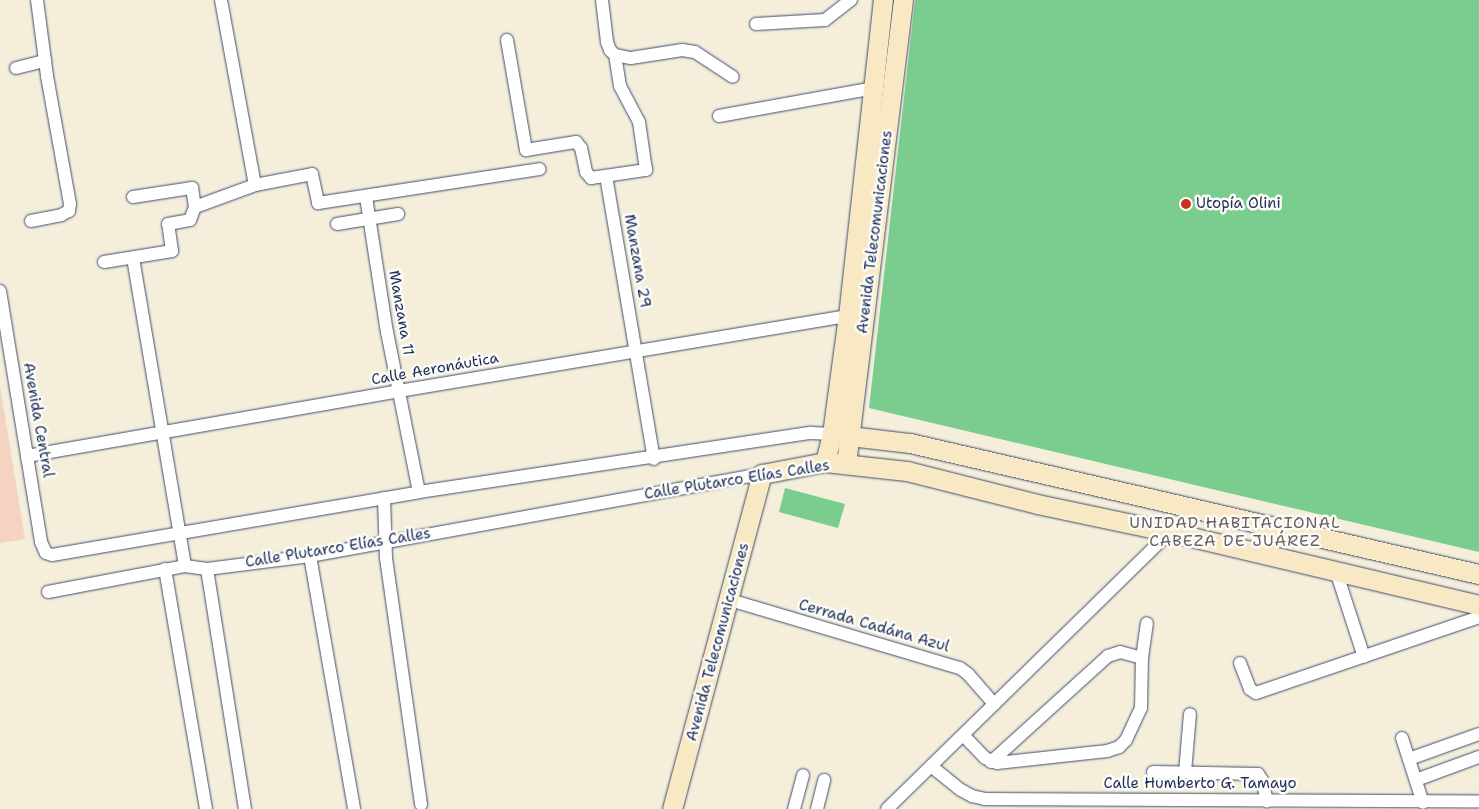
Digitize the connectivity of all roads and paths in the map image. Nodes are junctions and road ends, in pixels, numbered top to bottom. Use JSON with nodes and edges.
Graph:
{"nodes":[{"id":1,"x":37,"y":0,"type":"edge"},
{"id":2,"x":221,"y":0,"type":"edge"},
{"id":3,"x":602,"y":0,"type":"edge"},
{"id":4,"x":851,"y":0,"type":"edge"},
{"id":5,"x":883,"y":0,"type":"edge"},
{"id":6,"x":903,"y":0,"type":"edge"},
{"id":7,"x":756,"y":24,"type":"dead end"},
{"id":8,"x":507,"y":40,"type":"dead end"},
{"id":9,"x":615,"y":55,"type":"junction"},
{"id":10,"x":45,"y":61,"type":"junction"},
{"id":11,"x":16,"y":68,"type":"dead end"},
{"id":12,"x":733,"y":77,"type":"dead end"},
{"id":13,"x":874,"y":88,"type":"junction"},
{"id":14,"x":719,"y":116,"type":"dead end"},
{"id":15,"x":539,"y":169,"type":"dead end"},
{"id":16,"x":606,"y":176,"type":"junction"},
{"id":17,"x":254,"y":185,"type":"junction"},
{"id":18,"x":133,"y":197,"type":"dead end"},
{"id":19,"x":366,"y":197,"type":"junction"},
{"id":20,"x":195,"y":207,"type":"junction"},
{"id":21,"x":398,"y":214,"type":"dead end"},
{"id":22,"x":370,"y":219,"type":"junction"},
{"id":23,"x":30,"y":221,"type":"dead end"},
{"id":24,"x":337,"y":224,"type":"dead end"},
{"id":25,"x":133,"y":258,"type":"junction"},
{"id":26,"x":104,"y":262,"type":"dead end"},
{"id":27,"x":0,"y":291,"type":"edge"},
{"id":28,"x":848,"y":316,"type":"junction"},
{"id":29,"x":637,"y":351,"type":"junction"},
{"id":30,"x":399,"y":391,"type":"junction"},
{"id":31,"x":162,"y":433,"type":"junction"},
{"id":32,"x":832,"y":434,"type":"junction"},
{"id":33,"x":851,"y":436,"type":"junction"},
{"id":34,"x":28,"y":456,"type":"junction"},
{"id":35,"x":654,"y":458,"type":"junction"},
{"id":36,"x":825,"y":462,"type":"junction"},
{"id":37,"x":846,"y":464,"type":"junction"},
{"id":38,"x":762,"y":474,"type":"junction"},
{"id":39,"x":419,"y":492,"type":"junction"},
{"id":40,"x":384,"y":498,"type":"junction"},
{"id":41,"x":178,"y":532,"type":"junction"},
{"id":42,"x":1170,"y":532,"type":"junction"},
{"id":43,"x":386,"y":541,"type":"junction"},
{"id":44,"x":310,"y":556,"type":"junction"},
{"id":45,"x":185,"y":566,"type":"junction"},
{"id":46,"x":1454,"y":568,"type":"junction"},
{"id":47,"x":165,"y":569,"type":"junction"},
{"id":48,"x":207,"y":569,"type":"junction"},
{"id":49,"x":1336,"y":571,"type":"junction"},
{"id":50,"x":1479,"y":574,"type":"edge"},
{"id":51,"x":48,"y":592,"type":"dead end"},
{"id":52,"x":1447,"y":597,"type":"junction"},
{"id":53,"x":730,"y":600,"type":"junction"},
{"id":54,"x":1479,"y":605,"type":"edge"},
{"id":55,"x":1479,"y":617,"type":"edge"},
{"id":56,"x":1147,"y":623,"type":"dead end"},
{"id":57,"x":1364,"y":657,"type":"junction"},
{"id":58,"x":1142,"y":658,"type":"junction"},
{"id":59,"x":1240,"y":663,"type":"dead end"},
{"id":60,"x":994,"y":704,"type":"junction"},
{"id":61,"x":1190,"y":714,"type":"dead end"},
{"id":62,"x":1479,"y":734,"type":"edge"},
{"id":63,"x":964,"y":736,"type":"junction"},
{"id":64,"x":1402,"y":738,"type":"dead end"},
{"id":65,"x":1479,"y":757,"type":"edge"},
{"id":66,"x":1409,"y":759,"type":"junction"},
{"id":67,"x":991,"y":762,"type":"junction"},
{"id":68,"x":931,"y":766,"type":"junction"},
{"id":69,"x":1153,"y":772,"type":"dead end"},
{"id":70,"x":1185,"y":772,"type":"junction"},
{"id":71,"x":804,"y":775,"type":"dead end"},
{"id":72,"x":824,"y":780,"type":"dead end"},
{"id":73,"x":1416,"y":780,"type":"junction"},
{"id":74,"x":1267,"y":801,"type":"junction"},
{"id":75,"x":1423,"y":802,"type":"junction"},
{"id":76,"x":1479,"y":802,"type":"edge"},
{"id":77,"x":421,"y":805,"type":"dead end"},
{"id":78,"x":206,"y":809,"type":"edge"},
{"id":79,"x":246,"y":809,"type":"edge"},
{"id":80,"x":354,"y":809,"type":"edge"},
{"id":81,"x":672,"y":809,"type":"edge"},
{"id":82,"x":794,"y":809,"type":"edge"},
{"id":83,"x":817,"y":809,"type":"edge"},
{"id":84,"x":887,"y":809,"type":"edge"}],
"edges":[{"from":1,"to":10,"type":"street"},
{"from":2,"to":17,"type":"street"},
{"from":3,"to":9,"type":"street"},
{"from":4,"to":7,"type":"street"},
{"from":5,"to":13,"type":"street","name":"Avenida Telecomunicaciones"},
{"from":6,"to":33,"type":"street","name":"Avenida Telecomunicaciones"},
{"from":8,"to":16,"type":"street"},
{"from":9,"to":12,"type":"street"},
{"from":9,"to":16,"type":"street"},
{"from":10,"to":11,"type":"street"},
{"from":10,"to":23,"type":"street"},
{"from":13,"to":14,"type":"street"},
{"from":13,"to":28,"type":"street","name":"Avenida Telecomunicaciones"},
{"from":15,"to":19,"type":"street"},
{"from":16,"to":29,"type":"street","name":"Manzana 29"},
{"from":17,"to":19,"type":"street"},
{"from":17,"to":20,"type":"street"},
{"from":18,"to":20,"type":"street"},
{"from":19,"to":22,"type":"street","name":"Manzana 11"},
{"from":20,"to":25,"type":"street"},
{"from":21,"to":22,"type":"street"},
{"from":22,"to":24,"type":"street"},
{"from":22,"to":30,"type":"street","name":"Manzana 11"},
{"from":25,"to":26,"type":"street"},
{"from":25,"to":31,"type":"street"},
{"from":27,"to":34,"type":"street","name":"Avenida Central"},
{"from":28,"to":29,"type":"street","name":"Calle Aeronáutica"},
{"from":28,"to":32,"type":"street","name":"Avenida Telecomunicaciones"},
{"from":29,"to":30,"type":"street","name":"Calle Aeronáutica"},
{"from":29,"to":35,"type":"street","name":"Manzana 29"},
{"from":30,"to":31,"type":"street","name":"Calle Aeronáutica"},
{"from":30,"to":39,"type":"street","name":"Manzana 11"},
{"from":31,"to":34,"type":"street","name":"Calle Aeronáutica"},
{"from":31,"to":41,"type":"street"},
{"from":32,"to":33,"type":"street"},
{"from":32,"to":35,"type":"street"},
{"from":32,"to":36,"type":"street","name":"Avenida Telecomunicaciones"},
{"from":33,"to":37,"type":"street","name":"Avenida Telecomunicaciones"},
{"from":33,"to":46,"type":"street"},
{"from":34,"to":41,"type":"street","name":"Avenida Central"},
{"from":35,"to":39,"type":"street"},
{"from":36,"to":37,"type":"street","name":"Calle Plutarco Elías Calles"},
{"from":36,"to":38,"type":"street","name":"Calle Plutarco Elías Calles"},
{"from":37,"to":42,"type":"street","name":"Calle Plutarco Elías Calles"},
{"from":38,"to":43,"type":"street","name":"Calle Plutarco Elías Calles"},
{"from":38,"to":53,"type":"street","name":"Avenida Telecomunicaciones"},
{"from":39,"to":40,"type":"street"},
{"from":40,"to":41,"type":"street"},
{"from":40,"to":43,"type":"street"},
{"from":41,"to":45,"type":"street"},
{"from":42,"to":49,"type":"street","name":"Calle Plutarco Elías Calles"},
{"from":42,"to":60,"type":"street"},
{"from":43,"to":44,"type":"street","name":"Calle Plutarco Elías Calles"},
{"from":43,"to":77,"type":"street"},
{"from":44,"to":48,"type":"street","name":"Calle Plutarco Elías Calles"},
{"from":44,"to":80,"type":"street"},
{"from":45,"to":47,"type":"street","name":"Calle Plutarco Elías Calles"},
{"from":45,"to":48,"type":"street","name":"Calle Plutarco Elías Calles"},
{"from":46,"to":50,"type":"street"},
{"from":46,"to":52,"type":"street"},
{"from":47,"to":51,"type":"street","name":"Calle Plutarco Elías Calles"},
{"from":47,"to":78,"type":"street"},
{"from":48,"to":79,"type":"street"},
{"from":49,"to":52,"type":"street","name":"Calle Plutarco Elías Calles"},
{"from":49,"to":57,"type":"street"},
{"from":52,"to":54,"type":"street","name":"Calle Plutarco Elías Calles"},
{"from":53,"to":60,"type":"street","name":"Cerrada Cadána Azul"},
{"from":53,"to":81,"type":"street","name":"Avenida Telecomunicaciones"},
{"from":55,"to":57,"type":"street"},
{"from":56,"to":58,"type":"street"},
{"from":57,"to":59,"type":"street"},
{"from":58,"to":67,"type":"street"},
{"from":58,"to":67,"type":"street"},
{"from":60,"to":63,"type":"street"},
{"from":61,"to":70,"type":"street"},
{"from":62,"to":66,"type":"street"},
{"from":63,"to":67,"type":"street"},
{"from":63,"to":68,"type":"street"},
{"from":64,"to":66,"type":"street"},
{"from":65,"to":73,"type":"street"},
{"from":66,"to":73,"type":"street"},
{"from":68,"to":74,"type":"street","name":"Calle Humberto G. Tamayo"},
{"from":68,"to":84,"type":"street"},
{"from":69,"to":70,"type":"street"},
{"from":70,"to":74,"type":"street"},
{"from":71,"to":82,"type":"street"},
{"from":72,"to":83,"type":"street"},
{"from":73,"to":75,"type":"street"},
{"from":74,"to":75,"type":"street","name":"Calle Humberto G. Tamayo"},
{"from":75,"to":76,"type":"street","name":"Calle Humberto G. Tamayo"}]}
